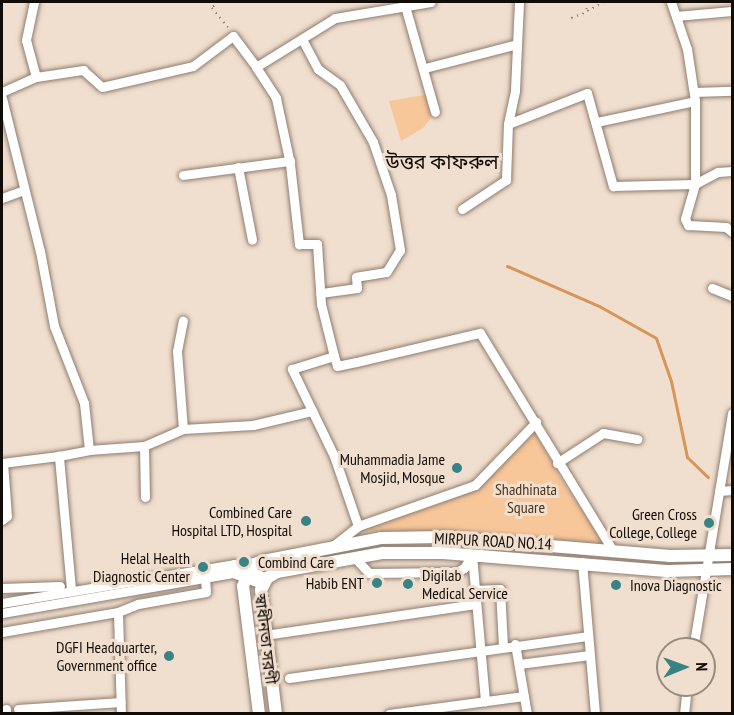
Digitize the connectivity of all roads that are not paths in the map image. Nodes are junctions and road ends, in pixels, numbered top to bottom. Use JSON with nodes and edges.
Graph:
{"nodes":[{"id":1,"x":34,"y":2,"type":"edge"},
{"id":2,"x":431,"y":2,"type":"edge"},
{"id":3,"x":519,"y":2,"type":"edge"},
{"id":4,"x":671,"y":2,"type":"edge"},
{"id":5,"x":405,"y":6,"type":"junction"},
{"id":6,"x":732,"y":11,"type":"edge"},
{"id":7,"x":676,"y":16,"type":"junction"},
{"id":8,"x":303,"y":41,"type":"junction"},
{"id":9,"x":517,"y":44,"type":"junction"},
{"id":10,"x":256,"y":67,"type":"junction"},
{"id":11,"x":425,"y":68,"type":"junction"},
{"id":12,"x":36,"y":77,"type":"junction"},
{"id":13,"x":732,"y":91,"type":"edge"},
{"id":14,"x":2,"y":93,"type":"edge"},
{"id":15,"x":694,"y":96,"type":"junction"},
{"id":16,"x":2,"y":98,"type":"edge"},
{"id":17,"x":435,"y":112,"type":"dead end"},
{"id":18,"x":597,"y":122,"type":"junction"},
{"id":19,"x":508,"y":124,"type":"junction"},
{"id":20,"x":290,"y":161,"type":"junction"},
{"id":21,"x":238,"y":167,"type":"junction"},
{"id":22,"x":732,"y":171,"type":"edge"},
{"id":23,"x":183,"y":175,"type":"dead end"},
{"id":24,"x":695,"y":184,"type":"junction"},
{"id":25,"x":24,"y":190,"type":"junction"},
{"id":26,"x":2,"y":198,"type":"edge"},
{"id":27,"x":462,"y":209,"type":"dead end"},
{"id":28,"x":732,"y":232,"type":"edge"},
{"id":29,"x":252,"y":240,"type":"dead end"},
{"id":30,"x":712,"y":288,"type":"dead end"},
{"id":31,"x":320,"y":293,"type":"junction"},
{"id":32,"x":732,"y":296,"type":"edge"},
{"id":33,"x":183,"y":321,"type":"dead end"},
{"id":34,"x":334,"y":356,"type":"junction"},
{"id":35,"x":312,"y":411,"type":"junction"},
{"id":36,"x":732,"y":413,"type":"edge"},
{"id":37,"x":536,"y":422,"type":"junction"},
{"id":38,"x":183,"y":429,"type":"junction"},
{"id":39,"x":637,"y":439,"type":"dead end"},
{"id":40,"x":144,"y":446,"type":"junction"},
{"id":41,"x":89,"y":450,"type":"junction"},
{"id":42,"x":59,"y":456,"type":"junction"},
{"id":43,"x":2,"y":463,"type":"edge"},
{"id":44,"x":557,"y":464,"type":"junction"},
{"id":45,"x":732,"y":490,"type":"edge"},
{"id":46,"x":719,"y":491,"type":"junction"},
{"id":47,"x":145,"y":497,"type":"dead end"},
{"id":48,"x":2,"y":520,"type":"edge"},
{"id":49,"x":358,"y":526,"type":"junction"},
{"id":50,"x":334,"y":545,"type":"junction"},
{"id":51,"x":613,"y":551,"type":"junction"},
{"id":52,"x":472,"y":555,"type":"junction"},
{"id":53,"x":732,"y":555,"type":"edge"},
{"id":54,"x":355,"y":558,"type":"junction"},
{"id":55,"x":708,"y":558,"type":"junction"},
{"id":56,"x":582,"y":562,"type":"junction"},
{"id":57,"x":732,"y":569,"type":"edge"},
{"id":58,"x":706,"y":572,"type":"junction"},
{"id":59,"x":247,"y":574,"type":"junction"},
{"id":60,"x":205,"y":578,"type":"junction"},
{"id":61,"x":264,"y":584,"type":"junction"},
{"id":62,"x":71,"y":587,"type":"junction"},
{"id":63,"x":2,"y":588,"type":"edge"},
{"id":64,"x":473,"y":590,"type":"junction"},
{"id":65,"x":2,"y":603,"type":"edge"},
{"id":66,"x":474,"y":604,"type":"junction"},
{"id":67,"x":118,"y":612,"type":"junction"},
{"id":68,"x":2,"y":614,"type":"edge"},
{"id":69,"x":2,"y":632,"type":"edge"},
{"id":70,"x":266,"y":635,"type":"junction"},
{"id":71,"x":587,"y":636,"type":"junction"},
{"id":72,"x":695,"y":637,"type":"edge"},
{"id":73,"x":515,"y":644,"type":"junction"},
{"id":74,"x":503,"y":646,"type":"junction"},
{"id":75,"x":479,"y":649,"type":"junction"},
{"id":76,"x":589,"y":655,"type":"junction"},
{"id":77,"x":519,"y":664,"type":"junction"},
{"id":78,"x":289,"y":678,"type":"dead end"},
{"id":79,"x":524,"y":696,"type":"junction"},
{"id":80,"x":686,"y":697,"type":"edge"},
{"id":81,"x":485,"y":701,"type":"junction"},
{"id":82,"x":121,"y":702,"type":"junction"},
{"id":83,"x":18,"y":709,"type":"dead end"},
{"id":84,"x":121,"y":714,"type":"edge"},
{"id":85,"x":259,"y":714,"type":"edge"},
{"id":86,"x":276,"y":714,"type":"edge"},
{"id":87,"x":389,"y":714,"type":"edge"},
{"id":88,"x":527,"y":714,"type":"edge"},
{"id":89,"x":595,"y":714,"type":"edge"},
{"id":90,"x":684,"y":714,"type":"edge"}],
"edges":[{"from":1,"to":12,"type":"street"},
{"from":2,"to":5,"type":"street"},
{"from":3,"to":9,"type":"street"},
{"from":4,"to":7,"type":"street"},
{"from":5,"to":8,"type":"street"},
{"from":5,"to":11,"type":"street"},
{"from":6,"to":7,"type":"street"},
{"from":7,"to":15,"type":"street"},
{"from":8,"to":10,"type":"street"},
{"from":8,"to":31,"type":"street"},
{"from":9,"to":11,"type":"street"},
{"from":9,"to":19,"type":"street"},
{"from":10,"to":12,"type":"street"},
{"from":10,"to":20,"type":"street"},
{"from":11,"to":17,"type":"street"},
{"from":12,"to":14,"type":"street"},
{"from":13,"to":15,"type":"street"},
{"from":15,"to":18,"type":"street"},
{"from":15,"to":24,"type":"street"},
{"from":16,"to":25,"type":"street"},
{"from":18,"to":19,"type":"street"},
{"from":18,"to":24,"type":"street"},
{"from":19,"to":27,"type":"street"},
{"from":20,"to":21,"type":"street"},
{"from":20,"to":31,"type":"street"},
{"from":21,"to":23,"type":"street"},
{"from":21,"to":29,"type":"street"},
{"from":22,"to":24,"type":"street"},
{"from":24,"to":28,"type":"street"},
{"from":25,"to":26,"type":"street"},
{"from":25,"to":41,"type":"street"},
{"from":30,"to":32,"type":"street"},
{"from":31,"to":34,"type":"street"},
{"from":33,"to":38,"type":"street"},
{"from":34,"to":35,"type":"street"},
{"from":34,"to":37,"type":"street"},
{"from":35,"to":38,"type":"street"},
{"from":35,"to":49,"type":"street"},
{"from":36,"to":46,"type":"street"},
{"from":37,"to":44,"type":"street"},
{"from":37,"to":49,"type":"street"},
{"from":38,"to":40,"type":"street"},
{"from":39,"to":44,"type":"street"},
{"from":40,"to":41,"type":"street"},
{"from":40,"to":47,"type":"street"},
{"from":41,"to":42,"type":"street"},
{"from":42,"to":43,"type":"street"},
{"from":42,"to":62,"type":"street"},
{"from":43,"to":48,"type":"street"},
{"from":44,"to":51,"type":"street"},
{"from":45,"to":46,"type":"street"},
{"from":46,"to":55,"type":"street"},
{"from":49,"to":50,"type":"street"},
{"from":50,"to":51,"type":"main road","name":"MIRPUR ROAD NO.14"},
{"from":50,"to":59,"type":"main road","name":"MIRPUR ROAD NO.14"},
{"from":51,"to":55,"type":"main road","name":"MIRPUR ROAD NO.14"},
{"from":52,"to":54,"type":"main road","name":"MIRPUR ROAD NO.14"},
{"from":52,"to":54,"type":"street"},
{"from":52,"to":56,"type":"main road","name":"MIRPUR ROAD NO.14"},
{"from":52,"to":64,"type":"street"},
{"from":53,"to":55,"type":"main road","name":"MIRPUR ROAD NO.14"},
{"from":54,"to":61,"type":"main road","name":"MIRPUR ROAD NO.14"},
{"from":55,"to":58,"type":"street"},
{"from":56,"to":58,"type":"main road","name":"MIRPUR ROAD NO.14"},
{"from":56,"to":71,"type":"street"},
{"from":57,"to":58,"type":"main road","name":"MIRPUR ROAD NO.14"},
{"from":58,"to":72,"type":"street"},
{"from":59,"to":60,"type":"street"},
{"from":59,"to":61,"type":"street"},
{"from":59,"to":62,"type":"street"},
{"from":59,"to":85,"type":"main road","name":"স্বাধীনতা সরণী"},
{"from":60,"to":67,"type":"street"},
{"from":60,"to":68,"type":"street"},
{"from":61,"to":70,"type":"main road","name":"স্বাধীনতা সরণী"},
{"from":62,"to":63,"type":"street"},
{"from":62,"to":65,"type":"street"},
{"from":64,"to":66,"type":"street"},
{"from":64,"to":74,"type":"street"},
{"from":66,"to":70,"type":"street"},
{"from":66,"to":75,"type":"street"},
{"from":67,"to":69,"type":"street"},
{"from":67,"to":82,"type":"street"},
{"from":70,"to":86,"type":"main road","name":"স্বাধীনতা সরণী"},
{"from":71,"to":73,"type":"street"},
{"from":71,"to":76,"type":"street"},
{"from":73,"to":74,"type":"street"},
{"from":73,"to":77,"type":"street"},
{"from":74,"to":75,"type":"street"},
{"from":75,"to":78,"type":"street"},
{"from":75,"to":81,"type":"street"},
{"from":76,"to":77,"type":"street"},
{"from":76,"to":89,"type":"street"},
{"from":77,"to":79,"type":"street"},
{"from":79,"to":81,"type":"street"},
{"from":79,"to":88,"type":"street"},
{"from":80,"to":90,"type":"street"},
{"from":81,"to":87,"type":"street"},
{"from":82,"to":83,"type":"street"},
{"from":82,"to":84,"type":"street"}]}
